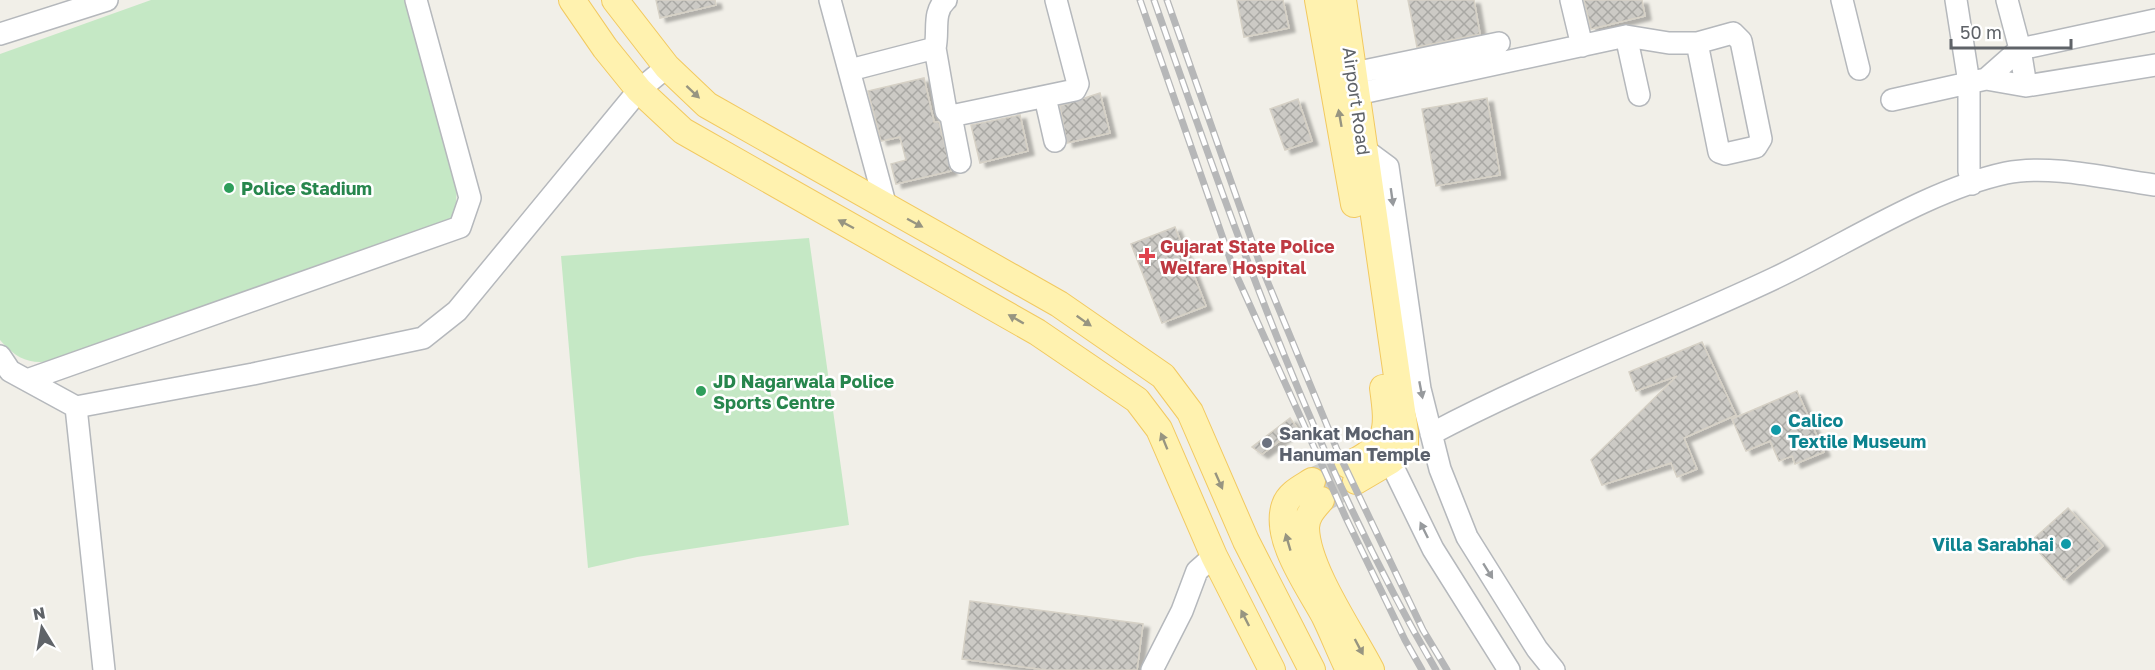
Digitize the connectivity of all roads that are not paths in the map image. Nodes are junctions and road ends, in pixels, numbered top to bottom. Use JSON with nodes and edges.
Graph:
{"nodes":[{"id":1,"x":107,"y":0,"type":"edge"},
{"id":2,"x":416,"y":0,"type":"edge"},
{"id":3,"x":572,"y":0,"type":"edge"},
{"id":4,"x":615,"y":0,"type":"edge"},
{"id":5,"x":830,"y":0,"type":"edge"},
{"id":6,"x":946,"y":0,"type":"edge"},
{"id":7,"x":1056,"y":0,"type":"edge"},
{"id":8,"x":1318,"y":0,"type":"edge"},
{"id":9,"x":1343,"y":0,"type":"edge"},
{"id":10,"x":1571,"y":0,"type":"edge"},
{"id":11,"x":1842,"y":0,"type":"edge"},
{"id":12,"x":1956,"y":0,"type":"edge"},
{"id":13,"x":2007,"y":0,"type":"edge"},
{"id":14,"x":2155,"y":20,"type":"edge"},
{"id":15,"x":0,"y":34,"type":"edge"},
{"id":16,"x":1626,"y":36,"type":"junction"},
{"id":17,"x":1499,"y":43,"type":"dead end"},
{"id":18,"x":1697,"y":43,"type":"junction"},
{"id":19,"x":1582,"y":46,"type":"junction"},
{"id":20,"x":935,"y":48,"type":"junction"},
{"id":21,"x":2020,"y":49,"type":"junction"},
{"id":22,"x":2155,"y":65,"type":"edge"},
{"id":23,"x":666,"y":67,"type":"junction"},
{"id":24,"x":1859,"y":69,"type":"dead end"},
{"id":25,"x":850,"y":70,"type":"junction"},
{"id":26,"x":1978,"y":81,"type":"junction"},
{"id":27,"x":1355,"y":83,"type":"junction"},
{"id":28,"x":2026,"y":86,"type":"junction"},
{"id":29,"x":639,"y":90,"type":"junction"},
{"id":30,"x":1639,"y":95,"type":"dead end"},
{"id":31,"x":1045,"y":97,"type":"junction"},
{"id":32,"x":1892,"y":100,"type":"dead end"},
{"id":33,"x":951,"y":116,"type":"junction"},
{"id":34,"x":1055,"y":141,"type":"dead end"},
{"id":35,"x":1356,"y":152,"type":"junction"},
{"id":36,"x":960,"y":162,"type":"dead end"},
{"id":37,"x":1972,"y":184,"type":"junction"},
{"id":38,"x":2155,"y":185,"type":"edge"},
{"id":39,"x":1362,"y":199,"type":"junction"},
{"id":40,"x":886,"y":207,"type":"junction"},
{"id":41,"x":0,"y":356,"type":"edge"},
{"id":42,"x":27,"y":380,"type":"junction"},
{"id":43,"x":76,"y":407,"type":"junction"},
{"id":44,"x":1431,"y":434,"type":"junction"},
{"id":45,"x":1390,"y":461,"type":"junction"},
{"id":46,"x":1214,"y":556,"type":"junction"},
{"id":47,"x":104,"y":670,"type":"edge"},
{"id":48,"x":1152,"y":670,"type":"edge"},
{"id":49,"x":1272,"y":670,"type":"edge"},
{"id":50,"x":1312,"y":670,"type":"edge"},
{"id":51,"x":1349,"y":670,"type":"edge"},
{"id":52,"x":1371,"y":670,"type":"edge"},
{"id":53,"x":1509,"y":670,"type":"edge"},
{"id":54,"x":1554,"y":670,"type":"edge"}],
"edges":[{"from":1,"to":15,"type":"street"},
{"from":2,"to":42,"type":"street"},
{"from":3,"to":29,"type":"main road"},
{"from":4,"to":23,"type":"main road"},
{"from":5,"to":25,"type":"street"},
{"from":6,"to":20,"type":"street"},
{"from":7,"to":31,"type":"street"},
{"from":35,"to":8,"type":"main road","name":"Airport Road","one_way":true},
{"from":9,"to":27,"type":"main road","name":"Airport Road"},
{"from":10,"to":19,"type":"street"},
{"from":11,"to":24,"type":"street"},
{"from":12,"to":26,"type":"street"},
{"from":13,"to":21,"type":"street"},
{"from":14,"to":21,"type":"street"},
{"from":16,"to":18,"type":"street"},
{"from":16,"to":19,"type":"street"},
{"from":16,"to":30,"type":"street"},
{"from":17,"to":27,"type":"street"},
{"from":18,"to":18,"type":"street"},
{"from":19,"to":27,"type":"street"},
{"from":20,"to":25,"type":"street"},
{"from":20,"to":33,"type":"street"},
{"from":21,"to":26,"type":"street"},
{"from":21,"to":28,"type":"street"},
{"from":22,"to":28,"type":"street"},
{"from":23,"to":29,"type":"street"},
{"from":23,"to":40,"type":"main road","one_way":true},
{"from":25,"to":40,"type":"street"},
{"from":26,"to":28,"type":"street"},
{"from":26,"to":32,"type":"street"},
{"from":26,"to":37,"type":"street"},
{"from":27,"to":35,"type":"main road","name":"Airport Road"},
{"from":29,"to":43,"type":"street"},
{"from":46,"to":29,"type":"main road","one_way":true},
{"from":31,"to":33,"type":"street"},
{"from":31,"to":34,"type":"street"},
{"from":33,"to":36,"type":"street"},
{"from":35,"to":39,"type":"main road","name":"Airport Road"},
{"from":35,"to":44,"type":"street","one_way":true},
{"from":37,"to":38,"type":"street"},
{"from":37,"to":44,"type":"street"},
{"from":39,"to":45,"type":"main road"},
{"from":39,"to":45,"type":"main road"},
{"from":40,"to":50,"type":"main road","one_way":true},
{"from":41,"to":42,"type":"street"},
{"from":42,"to":43,"type":"street"},
{"from":43,"to":47,"type":"street"},
{"from":44,"to":54,"type":"street","one_way":true},
{"from":53,"to":45,"type":"street","one_way":true},
{"from":46,"to":48,"type":"street"},
{"from":49,"to":46,"type":"main road","one_way":true},
{"from":51,"to":52,"type":"main road","one_way":true}]}
